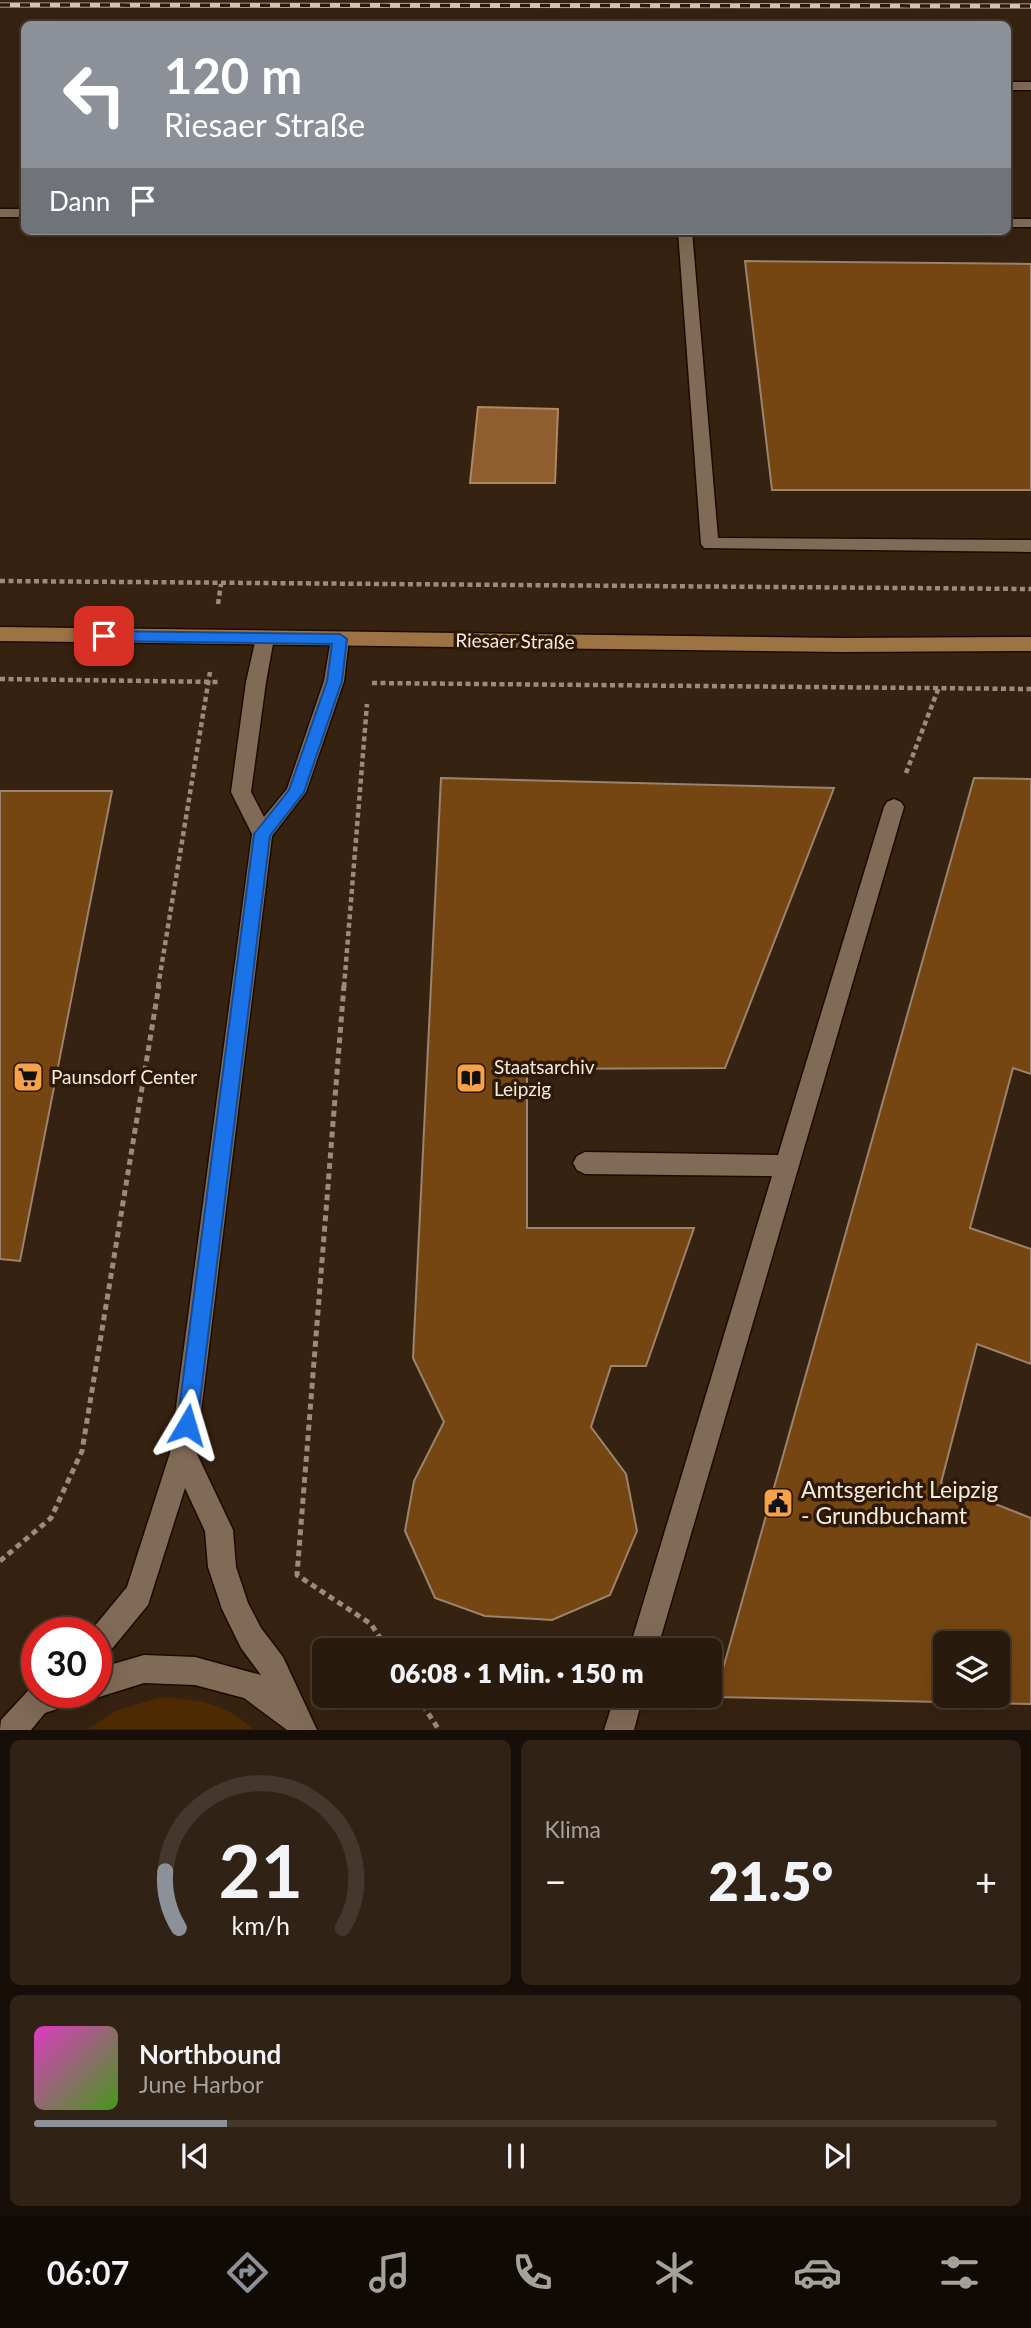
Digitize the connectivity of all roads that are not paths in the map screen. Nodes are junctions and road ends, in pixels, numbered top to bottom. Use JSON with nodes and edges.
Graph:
{"nodes":[{"id":1,"x":1011,"y":86,"type":"edge"},
{"id":2,"x":1031,"y":86,"type":"edge"},
{"id":3,"x":0,"y":213,"type":"edge"},
{"id":4,"x":21,"y":213,"type":"edge"},
{"id":5,"x":1011,"y":223,"type":"edge"},
{"id":6,"x":1031,"y":223,"type":"edge"},
{"id":7,"x":685,"y":235,"type":"edge"},
{"id":8,"x":1031,"y":546,"type":"edge"},
{"id":9,"x":0,"y":634,"type":"edge"},
{"id":10,"x":265,"y":638,"type":"junction"},
{"id":11,"x":340,"y":639,"type":"junction"},
{"id":12,"x":1031,"y":644,"type":"edge"},
{"id":13,"x":894,"y":807,"type":"road end"},
{"id":14,"x":262,"y":834,"type":"junction"},
{"id":15,"x":585,"y":1163,"type":"dead end"},
{"id":16,"x":787,"y":1166,"type":"junction"},
{"id":17,"x":183,"y":1453,"type":"junction"},
{"id":18,"x":112,"y":1627,"type":"edge"},
{"id":19,"x":647,"y":1638,"type":"edge"},
{"id":20,"x":112,"y":1679,"type":"edge"},
{"id":21,"x":30,"y":1708,"type":"edge"},
{"id":22,"x":625,"y":1708,"type":"edge"},
{"id":23,"x":300,"y":1724,"type":"edge"},
{"id":24,"x":11,"y":1730,"type":"edge"},
{"id":25,"x":619,"y":1730,"type":"edge"}],
"edges":[{"from":1,"to":2,"type":"street"},
{"from":3,"to":4,"type":"street"},
{"from":5,"to":6,"type":"street"},
{"from":7,"to":8,"type":"street"},
{"from":9,"to":10,"type":"main road","name":"Riesaer Straße"},
{"from":10,"to":11,"type":"main road","name":"Riesaer Straße"},
{"from":10,"to":14,"type":"street"},
{"from":11,"to":12,"type":"main road","name":"Riesaer Straße"},
{"from":11,"to":14,"type":"street"},
{"from":13,"to":16,"type":"street"},
{"from":14,"to":17,"type":"street"},
{"from":15,"to":16,"type":"street"},
{"from":16,"to":19,"type":"street"},
{"from":17,"to":18,"type":"street"},
{"from":17,"to":23,"type":"street"},
{"from":20,"to":23,"type":"street"},
{"from":21,"to":24,"type":"street"},
{"from":22,"to":25,"type":"street"}]}
